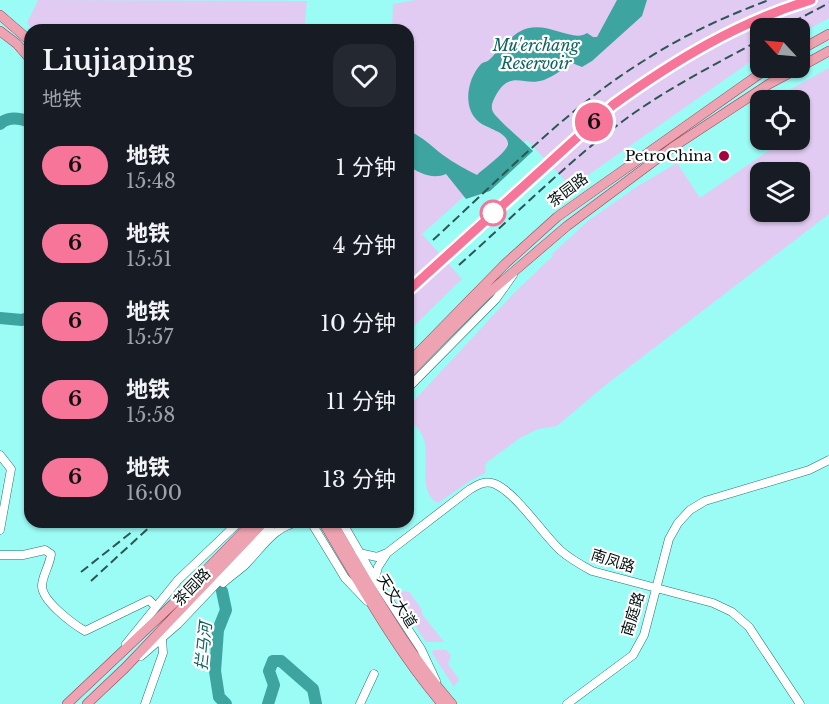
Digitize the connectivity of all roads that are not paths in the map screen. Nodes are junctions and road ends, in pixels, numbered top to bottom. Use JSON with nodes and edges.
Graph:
{"nodes":[{"id":1,"x":0,"y":15,"type":"edge"},
{"id":2,"x":0,"y":31,"type":"edge"},
{"id":3,"x":829,"y":34,"type":"edge"},
{"id":4,"x":24,"y":36,"type":"edge"},
{"id":5,"x":810,"y":44,"type":"edge"},
{"id":6,"x":24,"y":53,"type":"edge"},
{"id":7,"x":828,"y":53,"type":"edge"},
{"id":8,"x":810,"y":62,"type":"edge"},
{"id":9,"x":754,"y":78,"type":"edge"},
{"id":10,"x":780,"y":78,"type":"edge"},
{"id":11,"x":515,"y":271,"type":"junction"},
{"id":12,"x":481,"y":295,"type":"junction"},
{"id":13,"x":414,"y":357,"type":"edge"},
{"id":14,"x":414,"y":368,"type":"edge"},
{"id":15,"x":414,"y":382,"type":"edge"},
{"id":16,"x":0,"y":455,"type":"edge"},
{"id":17,"x":829,"y":460,"type":"edge"},
{"id":18,"x":233,"y":528,"type":"edge"},
{"id":19,"x":248,"y":528,"type":"edge"},
{"id":20,"x":265,"y":528,"type":"edge"},
{"id":21,"x":266,"y":528,"type":"edge"},
{"id":22,"x":282,"y":528,"type":"edge"},
{"id":23,"x":315,"y":528,"type":"edge"},
{"id":24,"x":327,"y":528,"type":"edge"},
{"id":25,"x":336,"y":528,"type":"edge"},
{"id":26,"x":345,"y":528,"type":"edge"},
{"id":27,"x":0,"y":530,"type":"edge"},
{"id":28,"x":359,"y":553,"type":"junction"},
{"id":29,"x":387,"y":553,"type":"junction"},
{"id":30,"x":0,"y":555,"type":"edge"},
{"id":31,"x":375,"y":579,"type":"junction"},
{"id":32,"x":655,"y":588,"type":"junction"},
{"id":33,"x":201,"y":600,"type":"junction"},
{"id":34,"x":155,"y":606,"type":"junction"},
{"id":35,"x":175,"y":608,"type":"junction"},
{"id":36,"x":377,"y":612,"type":"junction"},
{"id":37,"x":162,"y":639,"type":"junction"},
{"id":38,"x":117,"y":655,"type":"junction"},
{"id":39,"x":125,"y":668,"type":"junction"},
{"id":40,"x":374,"y":674,"type":"dead end"},
{"id":41,"x":442,"y":693,"type":"junction"},
{"id":42,"x":67,"y":704,"type":"edge"},
{"id":43,"x":87,"y":704,"type":"edge"},
{"id":44,"x":145,"y":704,"type":"edge"},
{"id":45,"x":360,"y":704,"type":"edge"},
{"id":46,"x":442,"y":704,"type":"edge"},
{"id":47,"x":452,"y":704,"type":"edge"},
{"id":48,"x":567,"y":704,"type":"edge"},
{"id":49,"x":800,"y":704,"type":"edge"}],
"edges":[{"from":1,"to":4,"type":"main road"},
{"from":2,"to":6,"type":"main road"},
{"from":3,"to":5,"type":"main road"},
{"from":7,"to":8,"type":"main road","name":"茶园路"},
{"from":9,"to":12,"type":"main road","name":"茶园路"},
{"from":10,"to":11,"type":"main road","name":"茶园路"},
{"from":11,"to":12,"type":"main road","name":"茶园路"},
{"from":11,"to":15,"type":"street","name":"茶园路"},
{"from":12,"to":13,"type":"main road","name":"茶园路"},
{"from":12,"to":14,"type":"main road","name":"茶园路"},
{"from":16,"to":27,"type":"street"},
{"from":17,"to":32,"type":"street","name":"南庭路"},
{"from":18,"to":34,"type":"street","name":"茶园路"},
{"from":19,"to":35,"type":"main road","name":"茶园路"},
{"from":20,"to":35,"type":"main road","name":"茶园路"},
{"from":21,"to":33,"type":"street","name":"茶园路"},
{"from":22,"to":33,"type":"street"},
{"from":23,"to":36,"type":"street","name":"天文大道"},
{"from":24,"to":36,"type":"main road","name":"天文大道"},
{"from":25,"to":41,"type":"main road","name":"天文大道"},
{"from":26,"to":28,"type":"street","name":"天文大道"},
{"from":28,"to":29,"type":"street"},
{"from":28,"to":31,"type":"street","name":"天文大道"},
{"from":29,"to":31,"type":"street"},
{"from":29,"to":32,"type":"street","name":"南凤路"},
{"from":30,"to":34,"type":"street"},
{"from":31,"to":41,"type":"street","name":"天文大道"},
{"from":32,"to":48,"type":"street","name":"南庭路"},
{"from":32,"to":49,"type":"street","name":"南凤路"},
{"from":33,"to":37,"type":"street","name":"茶园路"},
{"from":34,"to":38,"type":"street","name":"茶园路"},
{"from":35,"to":38,"type":"main road","name":"茶园路"},
{"from":35,"to":39,"type":"main road","name":"茶园路"},
{"from":36,"to":46,"type":"main road","name":"天文大道"},
{"from":37,"to":39,"type":"street","name":"茶园路"},
{"from":37,"to":44,"type":"street"},
{"from":38,"to":42,"type":"main road","name":"茶园路"},
{"from":39,"to":43,"type":"main road","name":"茶园路"},
{"from":40,"to":45,"type":"street"},
{"from":41,"to":47,"type":"main road","name":"天文大道"}]}
